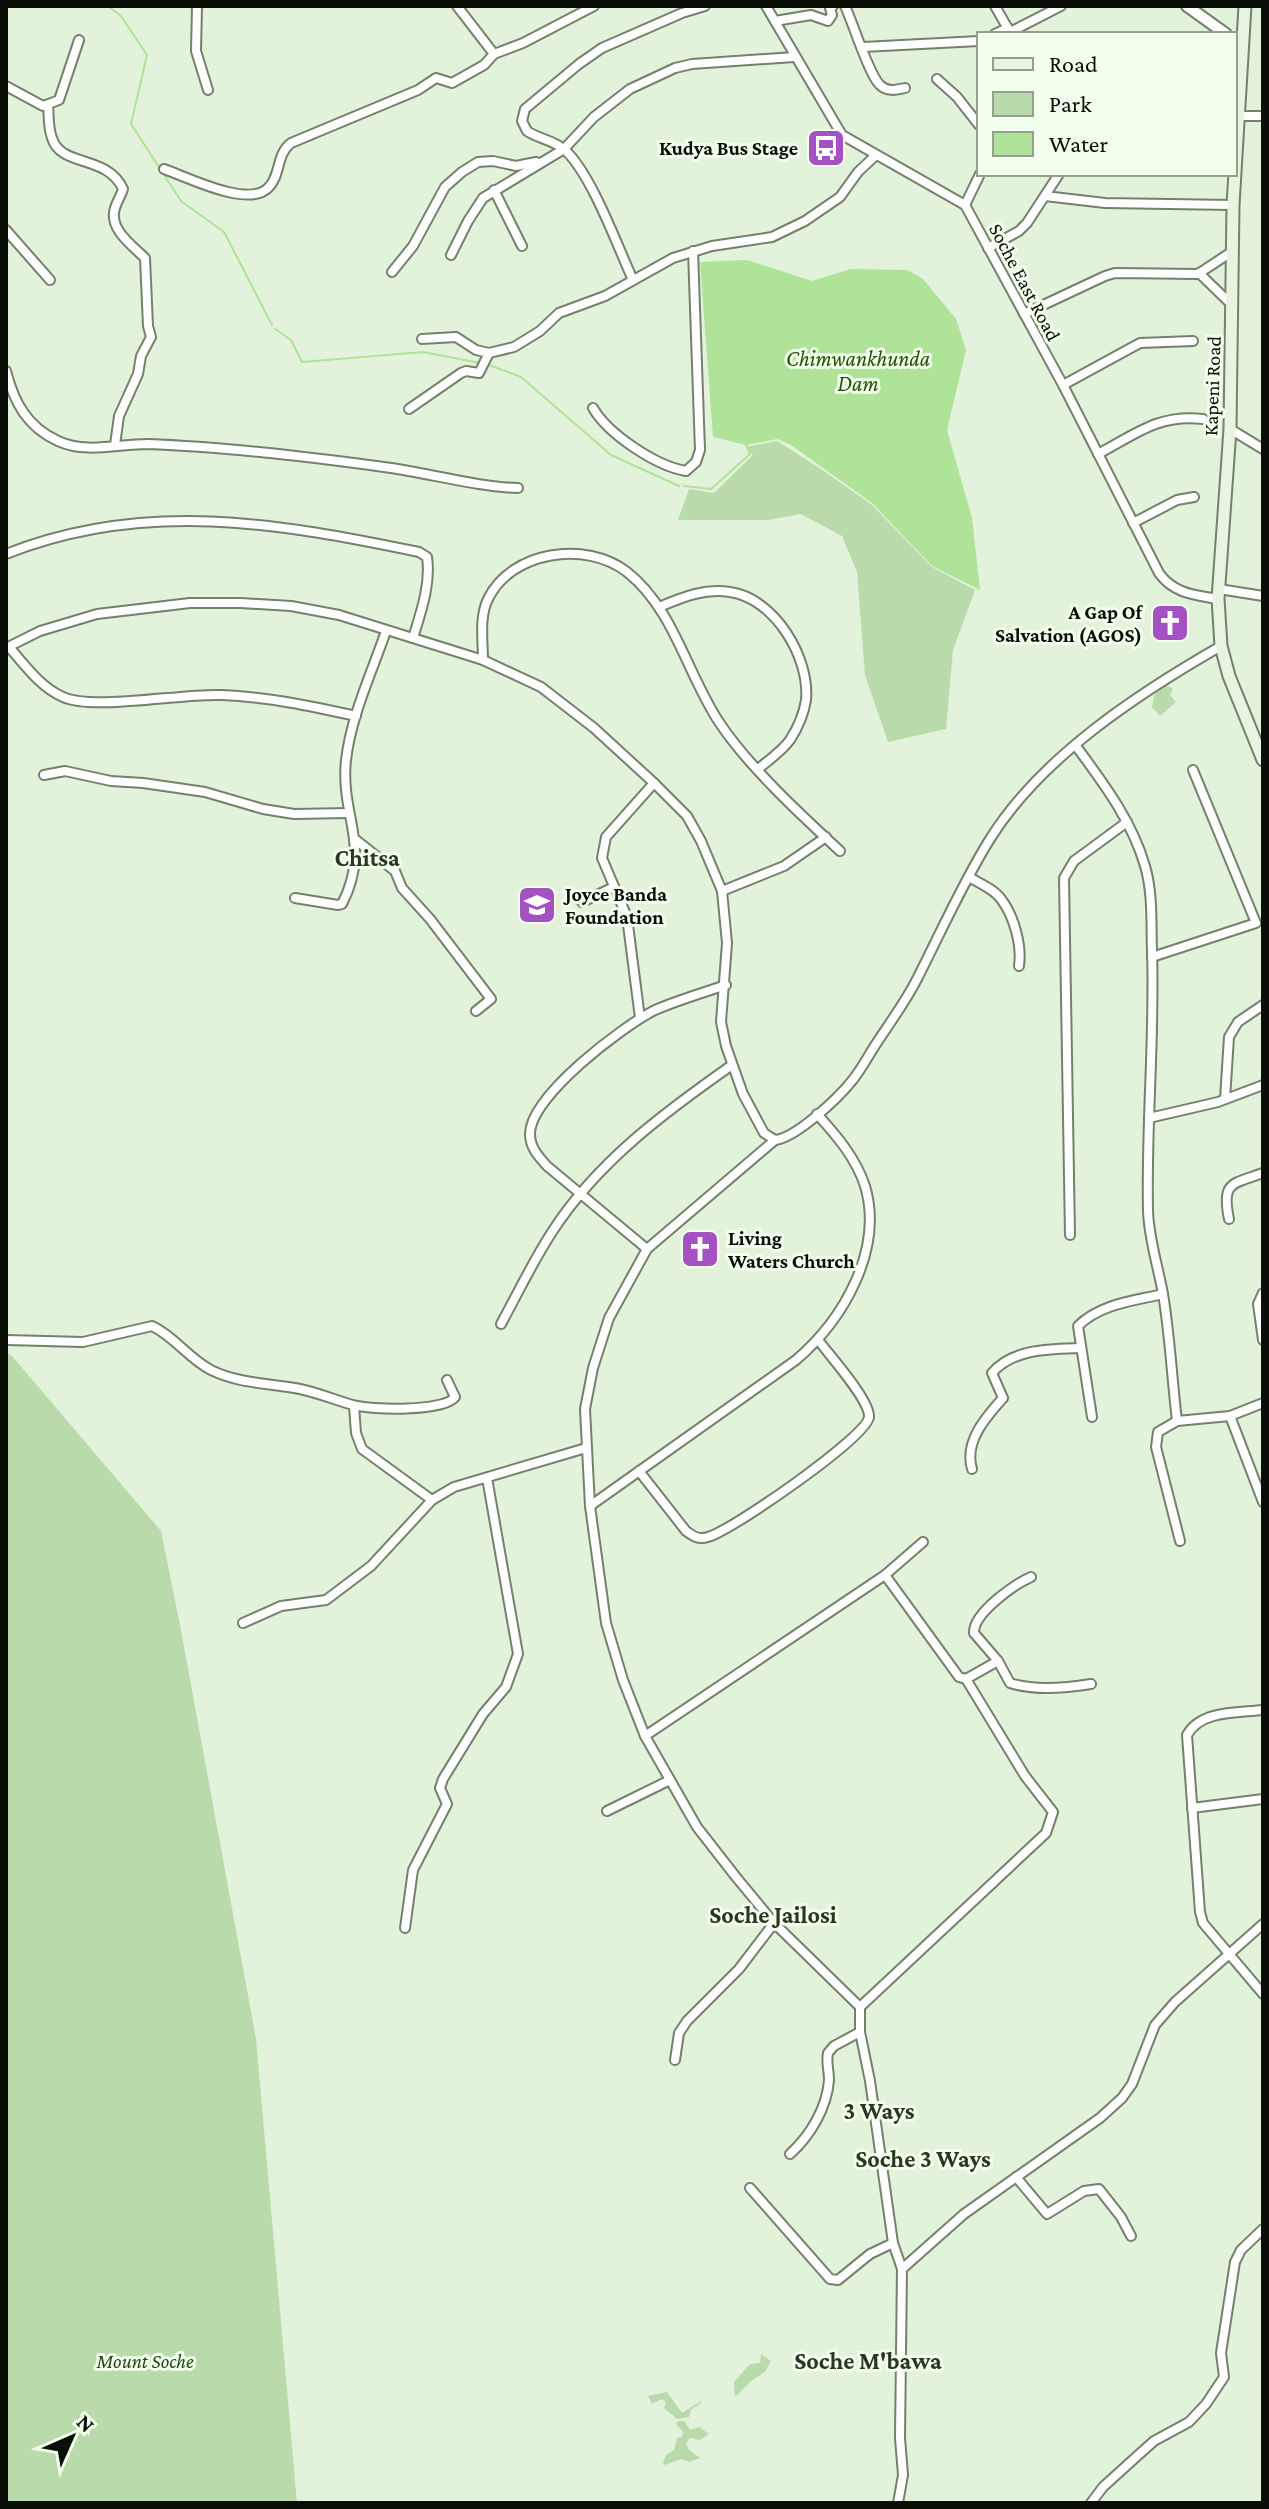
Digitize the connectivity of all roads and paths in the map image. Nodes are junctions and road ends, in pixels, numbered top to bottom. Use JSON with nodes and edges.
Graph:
{"nodes":[{"id":1,"x":197,"y":6,"type":"edge"},
{"id":2,"x":457,"y":6,"type":"edge"},
{"id":3,"x":594,"y":6,"type":"edge"},
{"id":4,"x":705,"y":6,"type":"edge"},
{"id":5,"x":766,"y":6,"type":"edge"},
{"id":6,"x":833,"y":6,"type":"edge"},
{"id":7,"x":845,"y":6,"type":"edge"},
{"id":8,"x":995,"y":6,"type":"edge"},
{"id":9,"x":1061,"y":6,"type":"edge"},
{"id":10,"x":1187,"y":6,"type":"edge"},
{"id":11,"x":1245,"y":6,"type":"edge"},
{"id":12,"x":775,"y":21,"type":"junction"},
{"id":13,"x":1009,"y":31,"type":"edge"},
{"id":14,"x":1223,"y":32,"type":"edge"},
{"id":15,"x":79,"y":40,"type":"dead end"},
{"id":16,"x":977,"y":41,"type":"edge"},
{"id":17,"x":1239,"y":44,"type":"edge"},
{"id":18,"x":863,"y":47,"type":"junction"},
{"id":19,"x":494,"y":54,"type":"junction"},
{"id":20,"x":794,"y":57,"type":"junction"},
{"id":21,"x":937,"y":79,"type":"dead end"},
{"id":22,"x":6,"y":86,"type":"edge"},
{"id":23,"x":905,"y":88,"type":"dead end"},
{"id":24,"x":208,"y":90,"type":"dead end"},
{"id":25,"x":48,"y":105,"type":"junction"},
{"id":26,"x":1240,"y":116,"type":"junction"},
{"id":27,"x":1263,"y":116,"type":"edge"},
{"id":28,"x":977,"y":123,"type":"edge"},
{"id":29,"x":564,"y":149,"type":"junction"},
{"id":30,"x":1237,"y":154,"type":"edge"},
{"id":31,"x":876,"y":155,"type":"junction"},
{"id":32,"x":540,"y":162,"type":"junction"},
{"id":33,"x":164,"y":169,"type":"dead end"},
{"id":34,"x":979,"y":176,"type":"edge"},
{"id":35,"x":1058,"y":176,"type":"edge"},
{"id":36,"x":1235,"y":176,"type":"edge"},
{"id":37,"x":494,"y":190,"type":"junction"},
{"id":38,"x":1045,"y":196,"type":"junction"},
{"id":39,"x":965,"y":205,"type":"junction"},
{"id":40,"x":1233,"y":205,"type":"junction"},
{"id":41,"x":6,"y":230,"type":"edge"},
{"id":42,"x":522,"y":246,"type":"dead end"},
{"id":43,"x":988,"y":248,"type":"junction"},
{"id":44,"x":693,"y":251,"type":"junction"},
{"id":45,"x":1233,"y":251,"type":"junction"},
{"id":46,"x":451,"y":255,"type":"dead end"},
{"id":47,"x":392,"y":272,"type":"dead end"},
{"id":48,"x":1199,"y":273,"type":"junction"},
{"id":49,"x":50,"y":280,"type":"dead end"},
{"id":50,"x":633,"y":280,"type":"junction"},
{"id":51,"x":1233,"y":306,"type":"junction"},
{"id":52,"x":1024,"y":314,"type":"junction"},
{"id":53,"x":422,"y":339,"type":"dead end"},
{"id":54,"x":1193,"y":341,"type":"dead end"},
{"id":55,"x":489,"y":353,"type":"junction"},
{"id":56,"x":6,"y":371,"type":"edge"},
{"id":57,"x":1063,"y":385,"type":"junction"},
{"id":58,"x":593,"y":408,"type":"dead end"},
{"id":59,"x":409,"y":409,"type":"dead end"},
{"id":60,"x":1203,"y":419,"type":"dead end"},
{"id":61,"x":1230,"y":429,"type":"junction"},
{"id":62,"x":115,"y":445,"type":"junction"},
{"id":63,"x":1263,"y":449,"type":"edge"},
{"id":64,"x":1098,"y":454,"type":"junction"},
{"id":65,"x":518,"y":488,"type":"dead end"},
{"id":66,"x":1194,"y":497,"type":"dead end"},
{"id":67,"x":1133,"y":523,"type":"junction"},
{"id":68,"x":6,"y":554,"type":"edge"},
{"id":69,"x":1218,"y":594,"type":"junction"},
{"id":70,"x":1262,"y":598,"type":"edge"},
{"id":71,"x":659,"y":607,"type":"junction"},
{"id":72,"x":386,"y":631,"type":"junction"},
{"id":73,"x":413,"y":638,"type":"junction"},
{"id":74,"x":1221,"y":646,"type":"junction"},
{"id":75,"x":8,"y":647,"type":"edge"},
{"id":76,"x":483,"y":660,"type":"junction"},
{"id":77,"x":356,"y":716,"type":"junction"},
{"id":78,"x":1076,"y":746,"type":"junction"},
{"id":79,"x":1263,"y":760,"type":"edge"},
{"id":80,"x":758,"y":769,"type":"junction"},
{"id":81,"x":1193,"y":770,"type":"dead end"},
{"id":82,"x":44,"y":775,"type":"dead end"},
{"id":83,"x":654,"y":783,"type":"junction"},
{"id":84,"x":349,"y":813,"type":"junction"},
{"id":85,"x":1127,"y":822,"type":"junction"},
{"id":86,"x":826,"y":837,"type":"junction"},
{"id":87,"x":356,"y":840,"type":"junction"},
{"id":88,"x":840,"y":851,"type":"dead end"},
{"id":89,"x":969,"y":877,"type":"junction"},
{"id":90,"x":614,"y":887,"type":"junction"},
{"id":91,"x":722,"y":891,"type":"junction"},
{"id":92,"x":295,"y":898,"type":"dead end"},
{"id":93,"x":582,"y":902,"type":"dead end"},
{"id":94,"x":1152,"y":957,"type":"junction"},
{"id":95,"x":1019,"y":966,"type":"dead end"},
{"id":96,"x":726,"y":985,"type":"junction"},
{"id":97,"x":1263,"y":1005,"type":"edge"},
{"id":98,"x":476,"y":1011,"type":"dead end"},
{"id":99,"x":640,"y":1018,"type":"junction"},
{"id":100,"x":732,"y":1065,"type":"junction"},
{"id":101,"x":1263,"y":1085,"type":"edge"},
{"id":102,"x":1225,"y":1099,"type":"junction"},
{"id":103,"x":817,"y":1114,"type":"junction"},
{"id":104,"x":1149,"y":1118,"type":"junction"},
{"id":105,"x":775,"y":1140,"type":"junction"},
{"id":106,"x":1263,"y":1173,"type":"edge"},
{"id":107,"x":580,"y":1195,"type":"junction"},
{"id":108,"x":1229,"y":1219,"type":"dead end"},
{"id":109,"x":1070,"y":1235,"type":"dead end"},
{"id":110,"x":647,"y":1249,"type":"junction"},
{"id":111,"x":1263,"y":1293,"type":"edge"},
{"id":112,"x":1163,"y":1294,"type":"junction"},
{"id":113,"x":501,"y":1324,"type":"dead end"},
{"id":114,"x":6,"y":1340,"type":"edge"},
{"id":115,"x":1263,"y":1340,"type":"edge"},
{"id":116,"x":819,"y":1341,"type":"junction"},
{"id":117,"x":1081,"y":1348,"type":"junction"},
{"id":118,"x":447,"y":1380,"type":"dead end"},
{"id":119,"x":1263,"y":1403,"type":"edge"},
{"id":120,"x":354,"y":1406,"type":"junction"},
{"id":121,"x":1230,"y":1416,"type":"junction"},
{"id":122,"x":1092,"y":1417,"type":"dead end"},
{"id":123,"x":1177,"y":1421,"type":"junction"},
{"id":124,"x":586,"y":1448,"type":"junction"},
{"id":125,"x":972,"y":1469,"type":"dead end"},
{"id":126,"x":639,"y":1471,"type":"junction"},
{"id":127,"x":487,"y":1478,"type":"junction"},
{"id":128,"x":432,"y":1500,"type":"junction"},
{"id":129,"x":1263,"y":1502,"type":"edge"},
{"id":130,"x":590,"y":1506,"type":"junction"},
{"id":131,"x":1180,"y":1541,"type":"dead end"},
{"id":132,"x":923,"y":1542,"type":"dead end"},
{"id":133,"x":885,"y":1575,"type":"junction"},
{"id":134,"x":1031,"y":1577,"type":"dead end"},
{"id":135,"x":243,"y":1623,"type":"dead end"},
{"id":136,"x":998,"y":1661,"type":"junction"},
{"id":137,"x":966,"y":1679,"type":"junction"},
{"id":138,"x":1091,"y":1684,"type":"dead end"},
{"id":139,"x":1263,"y":1710,"type":"edge"},
{"id":140,"x":645,"y":1736,"type":"junction"},
{"id":141,"x":670,"y":1780,"type":"junction"},
{"id":142,"x":1263,"y":1799,"type":"edge"},
{"id":143,"x":1192,"y":1808,"type":"junction"},
{"id":144,"x":607,"y":1811,"type":"dead end"},
{"id":145,"x":774,"y":1923,"type":"junction"},
{"id":146,"x":1263,"y":1924,"type":"edge"},
{"id":147,"x":405,"y":1928,"type":"dead end"},
{"id":148,"x":1229,"y":1957,"type":"junction"},
{"id":149,"x":1263,"y":1994,"type":"edge"},
{"id":150,"x":860,"y":2007,"type":"junction"},
{"id":151,"x":860,"y":2032,"type":"junction"},
{"id":152,"x":675,"y":2060,"type":"dead end"},
{"id":153,"x":790,"y":2154,"type":"dead end"},
{"id":154,"x":1016,"y":2177,"type":"junction"},
{"id":155,"x":750,"y":2188,"type":"dead end"},
{"id":156,"x":1263,"y":2229,"type":"edge"},
{"id":157,"x":1131,"y":2236,"type":"dead end"},
{"id":158,"x":893,"y":2243,"type":"junction"},
{"id":159,"x":902,"y":2269,"type":"junction"},
{"id":160,"x":898,"y":2503,"type":"edge"},
{"id":161,"x":1091,"y":2503,"type":"edge"}],
"edges":[{"from":1,"to":24,"type":"street"},
{"from":2,"to":19,"type":"street"},
{"from":3,"to":19,"type":"street"},
{"from":4,"to":29,"type":"street"},
{"from":5,"to":12,"type":"street"},
{"from":6,"to":12,"type":"street"},
{"from":7,"to":18,"type":"street"},
{"from":8,"to":13,"type":"street"},
{"from":9,"to":13,"type":"street"},
{"from":10,"to":14,"type":"street"},
{"from":11,"to":17,"type":"main road","name":"Kapeni Road"},
{"from":12,"to":20,"type":"street"},
{"from":15,"to":25,"type":"street"},
{"from":16,"to":18,"type":"street"},
{"from":17,"to":26,"type":"main road","name":"Kapeni Road"},
{"from":18,"to":23,"type":"street"},
{"from":19,"to":33,"type":"street"},
{"from":20,"to":29,"type":"street"},
{"from":20,"to":31,"type":"street"},
{"from":21,"to":28,"type":"street"},
{"from":22,"to":25,"type":"street"},
{"from":25,"to":62,"type":"street"},
{"from":26,"to":27,"type":"street"},
{"from":26,"to":30,"type":"main road","name":"Kapeni Road"},
{"from":29,"to":32,"type":"street"},
{"from":29,"to":50,"type":"street"},
{"from":31,"to":39,"type":"street"},
{"from":31,"to":44,"type":"street"},
{"from":32,"to":37,"type":"street"},
{"from":32,"to":47,"type":"street"},
{"from":34,"to":39,"type":"street"},
{"from":35,"to":38,"type":"street"},
{"from":36,"to":40,"type":"main road","name":"Kapeni Road"},
{"from":37,"to":42,"type":"street"},
{"from":37,"to":46,"type":"street"},
{"from":38,"to":40,"type":"street"},
{"from":38,"to":43,"type":"street"},
{"from":39,"to":43,"type":"street","name":"Soche East Road"},
{"from":40,"to":45,"type":"main road","name":"Kapeni Road"},
{"from":41,"to":49,"type":"street"},
{"from":43,"to":52,"type":"street","name":"Soche East Road"},
{"from":44,"to":50,"type":"street"},
{"from":44,"to":58,"type":"street"},
{"from":45,"to":48,"type":"street"},
{"from":45,"to":51,"type":"main road","name":"Kapeni Road"},
{"from":48,"to":51,"type":"street"},
{"from":48,"to":52,"type":"street"},
{"from":50,"to":55,"type":"street"},
{"from":51,"to":61,"type":"main road","name":"Kapeni Road"},
{"from":52,"to":57,"type":"street","name":"Soche East Road"},
{"from":53,"to":55,"type":"street"},
{"from":54,"to":57,"type":"street"},
{"from":55,"to":59,"type":"street"},
{"from":56,"to":62,"type":"street"},
{"from":57,"to":64,"type":"street","name":"Soche East Road"},
{"from":60,"to":64,"type":"street"},
{"from":61,"to":63,"type":"street"},
{"from":61,"to":69,"type":"main road","name":"Kapeni Road"},
{"from":62,"to":65,"type":"street"},
{"from":64,"to":67,"type":"street","name":"Soche East Road"},
{"from":66,"to":67,"type":"street"},
{"from":67,"to":69,"type":"street","name":"Soche East Road"},
{"from":68,"to":73,"type":"street"},
{"from":69,"to":70,"type":"street","name":"Soche East Road"},
{"from":69,"to":74,"type":"main road","name":"Kapeni Road"},
{"from":71,"to":76,"type":"street"},
{"from":71,"to":80,"type":"street"},
{"from":71,"to":80,"type":"street"},
{"from":72,"to":73,"type":"street"},
{"from":72,"to":75,"type":"street"},
{"from":72,"to":77,"type":"street"},
{"from":73,"to":76,"type":"street"},
{"from":74,"to":78,"type":"street"},
{"from":74,"to":79,"type":"main road","name":"Kapeni Road"},
{"from":75,"to":77,"type":"street"},
{"from":76,"to":83,"type":"street"},
{"from":77,"to":84,"type":"street"},
{"from":78,"to":85,"type":"street"},
{"from":78,"to":89,"type":"street"},
{"from":80,"to":86,"type":"street"},
{"from":81,"to":94,"type":"street"},
{"from":82,"to":84,"type":"street"},
{"from":83,"to":90,"type":"street"},
{"from":83,"to":91,"type":"street"},
{"from":84,"to":87,"type":"street"},
{"from":85,"to":94,"type":"street"},
{"from":85,"to":109,"type":"street"},
{"from":86,"to":88,"type":"street"},
{"from":86,"to":91,"type":"street"},
{"from":87,"to":92,"type":"street"},
{"from":87,"to":98,"type":"street"},
{"from":89,"to":95,"type":"street"},
{"from":89,"to":103,"type":"street"},
{"from":90,"to":93,"type":"street"},
{"from":90,"to":99,"type":"street"},
{"from":91,"to":96,"type":"street"},
{"from":94,"to":104,"type":"street"},
{"from":96,"to":99,"type":"street"},
{"from":96,"to":100,"type":"street"},
{"from":97,"to":102,"type":"street"},
{"from":99,"to":107,"type":"street"},
{"from":100,"to":105,"type":"street"},
{"from":100,"to":107,"type":"street"},
{"from":101,"to":102,"type":"street"},
{"from":102,"to":104,"type":"street"},
{"from":103,"to":105,"type":"street"},
{"from":103,"to":116,"type":"street"},
{"from":104,"to":112,"type":"street"},
{"from":105,"to":110,"type":"street"},
{"from":106,"to":108,"type":"street"},
{"from":107,"to":110,"type":"street"},
{"from":107,"to":113,"type":"street"},
{"from":110,"to":124,"type":"street"},
{"from":111,"to":115,"type":"street"},
{"from":112,"to":117,"type":"street"},
{"from":112,"to":123,"type":"street"},
{"from":114,"to":120,"type":"street"},
{"from":116,"to":126,"type":"street"},
{"from":116,"to":126,"type":"street"},
{"from":117,"to":122,"type":"street"},
{"from":117,"to":125,"type":"street"},
{"from":118,"to":120,"type":"street"},
{"from":119,"to":121,"type":"street"},
{"from":120,"to":128,"type":"street"},
{"from":121,"to":123,"type":"street"},
{"from":121,"to":129,"type":"street"},
{"from":123,"to":131,"type":"street"},
{"from":124,"to":127,"type":"street"},
{"from":124,"to":130,"type":"street"},
{"from":126,"to":130,"type":"street"},
{"from":127,"to":128,"type":"street"},
{"from":127,"to":147,"type":"street"},
{"from":128,"to":135,"type":"street"},
{"from":130,"to":140,"type":"street"},
{"from":132,"to":133,"type":"street"},
{"from":133,"to":137,"type":"street"},
{"from":133,"to":140,"type":"street"},
{"from":134,"to":136,"type":"street"},
{"from":136,"to":137,"type":"street"},
{"from":136,"to":138,"type":"street"},
{"from":137,"to":150,"type":"street"},
{"from":139,"to":143,"type":"street"},
{"from":140,"to":141,"type":"street"},
{"from":141,"to":144,"type":"street"},
{"from":141,"to":145,"type":"street"},
{"from":142,"to":143,"type":"street"},
{"from":143,"to":148,"type":"street"},
{"from":145,"to":150,"type":"street"},
{"from":145,"to":152,"type":"street"},
{"from":146,"to":148,"type":"street"},
{"from":148,"to":149,"type":"street"},
{"from":148,"to":154,"type":"street"},
{"from":150,"to":151,"type":"street"},
{"from":151,"to":153,"type":"street"},
{"from":151,"to":158,"type":"street"},
{"from":154,"to":157,"type":"street"},
{"from":154,"to":159,"type":"street"},
{"from":155,"to":158,"type":"street"},
{"from":156,"to":161,"type":"street"},
{"from":158,"to":159,"type":"street"},
{"from":159,"to":160,"type":"street"}]}
